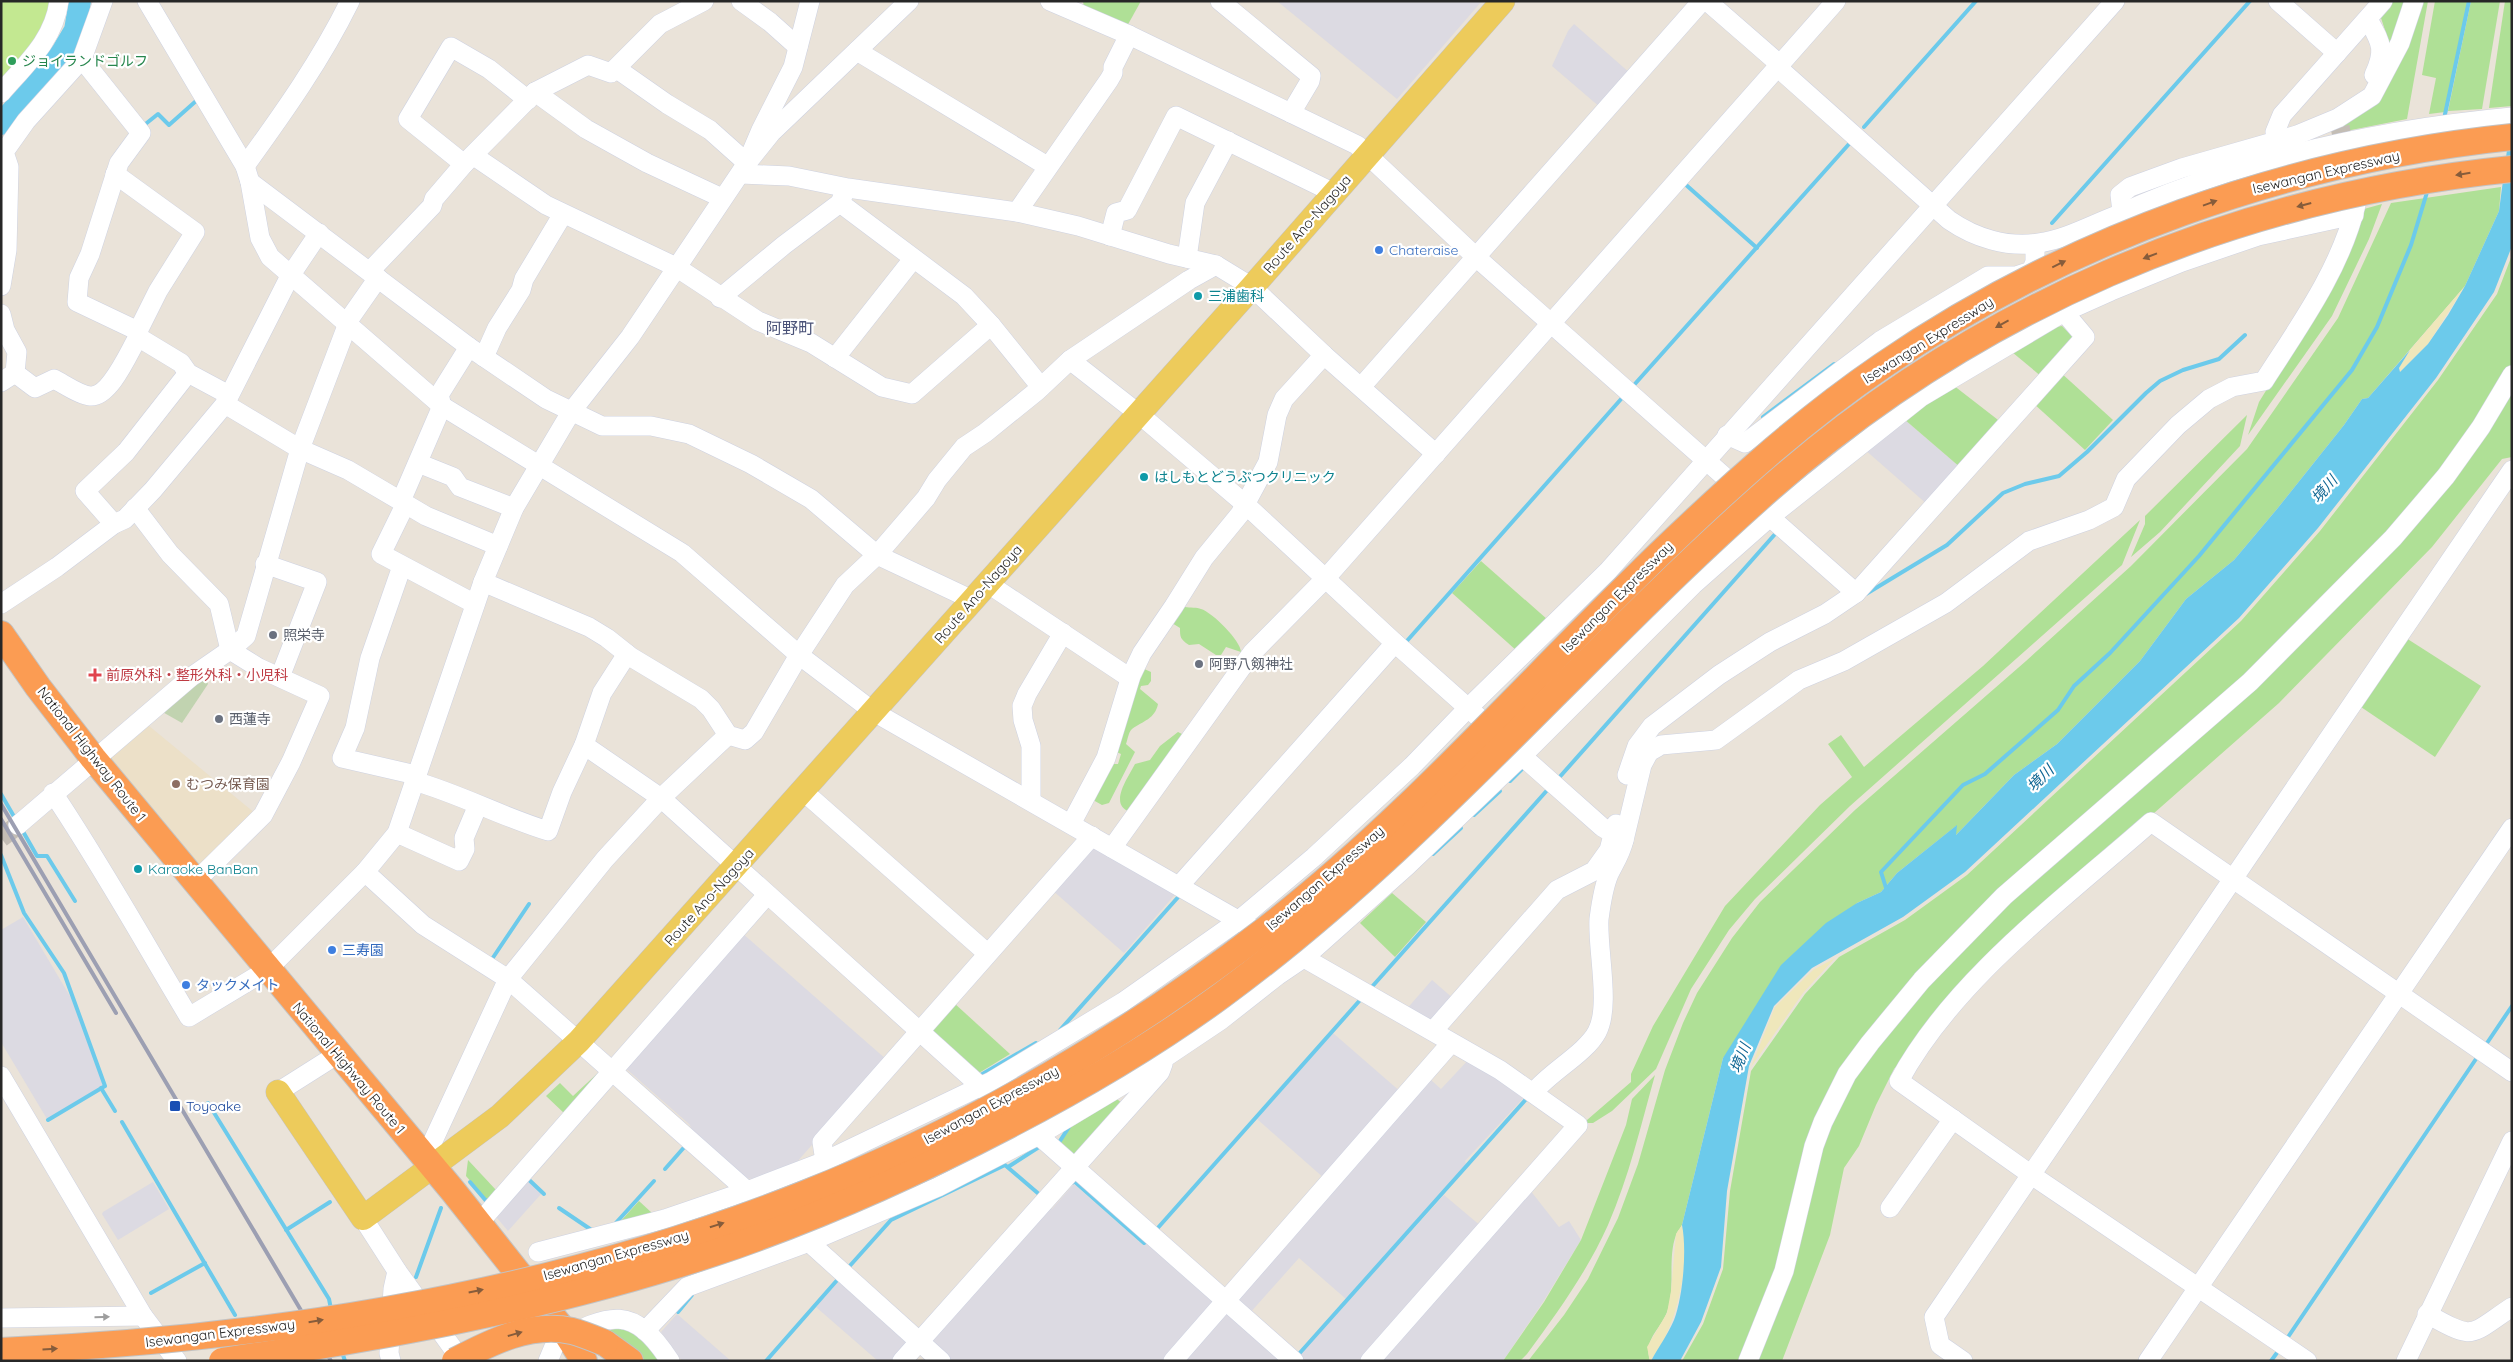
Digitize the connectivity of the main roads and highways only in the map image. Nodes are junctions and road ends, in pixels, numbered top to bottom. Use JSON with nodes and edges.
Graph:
{"nodes":[{"id":1,"x":1503,"y":1,"type":"edge"},
{"id":2,"x":2512,"y":137,"type":"edge"},
{"id":3,"x":2512,"y":169,"type":"edge"},
{"id":4,"x":1,"y":634,"type":"edge"},
{"id":5,"x":278,"y":1092,"type":"road end"},
{"id":6,"x":434,"y":1167,"type":"junction"},
{"id":7,"x":1,"y":1351,"type":"edge"},
{"id":8,"x":222,"y":1361,"type":"edge"},
{"id":9,"x":455,"y":1361,"type":"edge"},
{"id":10,"x":584,"y":1361,"type":"edge"},
{"id":11,"x":630,"y":1361,"type":"edge"}],
"edges":[{"from":1,"to":6,"type":"main road","name":"Route Ano-Nagoya"},
{"from":7,"to":2,"type":"highway","name":"Isewangan Expressway","one_way":true,"bridge":true},
{"from":3,"to":8,"type":"highway","name":"Isewangan Expressway","one_way":true,"bridge":true},
{"from":4,"to":6,"type":"highway","name":"National Highway Route 1"},
{"from":5,"to":6,"type":"main road","name":"Route Ano-Nagoya"},
{"from":6,"to":10,"type":"highway","name":"National Highway Route 1"},
{"from":9,"to":11,"type":"highway","one_way":true,"bridge":true}]}
